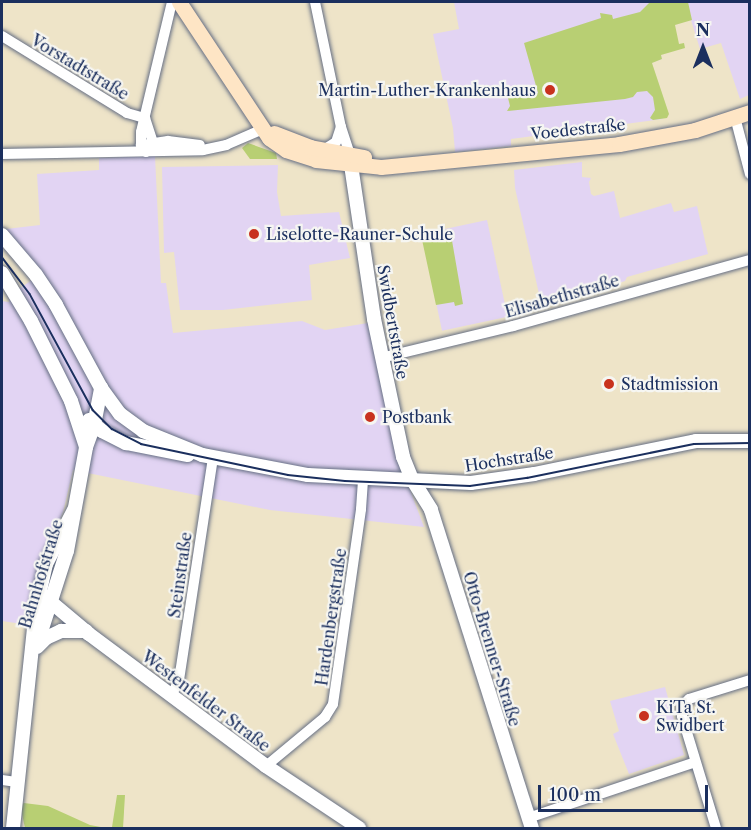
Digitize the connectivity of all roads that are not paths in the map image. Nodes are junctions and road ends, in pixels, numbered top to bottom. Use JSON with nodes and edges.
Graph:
{"nodes":[{"id":1,"x":172,"y":2,"type":"edge"},
{"id":2,"x":179,"y":2,"type":"edge"},
{"id":3,"x":315,"y":2,"type":"edge"},
{"id":4,"x":2,"y":36,"type":"edge"},
{"id":5,"x":750,"y":112,"type":"edge"},
{"id":6,"x":735,"y":117,"type":"junction"},
{"id":7,"x":145,"y":118,"type":"junction"},
{"id":8,"x":341,"y":127,"type":"junction"},
{"id":9,"x":263,"y":129,"type":"junction"},
{"id":10,"x":153,"y":143,"type":"junction"},
{"id":11,"x":209,"y":147,"type":"junction"},
{"id":12,"x":144,"y":149,"type":"junction"},
{"id":13,"x":325,"y":149,"type":"junction"},
{"id":14,"x":2,"y":154,"type":"edge"},
{"id":15,"x":351,"y":160,"type":"junction"},
{"id":16,"x":750,"y":174,"type":"edge"},
{"id":17,"x":2,"y":235,"type":"edge"},
{"id":18,"x":750,"y":260,"type":"edge"},
{"id":19,"x":2,"y":273,"type":"edge"},
{"id":20,"x":381,"y":358,"type":"junction"},
{"id":21,"x":101,"y":388,"type":"junction"},
{"id":22,"x":71,"y":401,"type":"junction"},
{"id":23,"x":94,"y":425,"type":"junction"},
{"id":24,"x":750,"y":441,"type":"edge"},
{"id":25,"x":86,"y":447,"type":"junction"},
{"id":26,"x":207,"y":456,"type":"junction"},
{"id":27,"x":363,"y":479,"type":"junction"},
{"id":28,"x":414,"y":482,"type":"junction"},
{"id":29,"x":74,"y":510,"type":"junction"},
{"id":30,"x":39,"y":592,"type":"junction"},
{"id":31,"x":51,"y":601,"type":"junction"},
{"id":32,"x":86,"y":631,"type":"junction"},
{"id":33,"x":36,"y":649,"type":"junction"},
{"id":34,"x":31,"y":666,"type":"junction"},
{"id":35,"x":750,"y":680,"type":"edge"},
{"id":36,"x":171,"y":696,"type":"junction"},
{"id":37,"x":695,"y":762,"type":"junction"},
{"id":38,"x":266,"y":766,"type":"junction"},
{"id":39,"x":2,"y":780,"type":"edge"},
{"id":40,"x":16,"y":782,"type":"junction"},
{"id":41,"x":530,"y":823,"type":"edge"},
{"id":42,"x":13,"y":828,"type":"edge"},
{"id":43,"x":359,"y":828,"type":"edge"},
{"id":44,"x":716,"y":828,"type":"edge"}],
"edges":[{"from":1,"to":7,"type":"street"},
{"from":2,"to":9,"type":"main road"},
{"from":3,"to":8,"type":"street"},
{"from":4,"to":7,"type":"street","name":"Vorstadtstraße"},
{"from":5,"to":6,"type":"main road","name":"Voedestraße"},
{"from":6,"to":15,"type":"main road","name":"Voedestraße"},
{"from":6,"to":16,"type":"street"},
{"from":7,"to":10,"type":"street"},
{"from":7,"to":12,"type":"street"},
{"from":8,"to":13,"type":"street"},
{"from":8,"to":15,"type":"street"},
{"from":9,"to":11,"type":"street"},
{"from":9,"to":13,"type":"main road","name":"Voedestraße"},
{"from":9,"to":15,"type":"main road","name":"Voedestraße"},
{"from":10,"to":11,"type":"street"},
{"from":10,"to":12,"type":"street"},
{"from":11,"to":12,"type":"street"},
{"from":12,"to":14,"type":"street"},
{"from":13,"to":15,"type":"main road","name":"Voedestraße"},
{"from":15,"to":20,"type":"street","name":"Swidbertstraße"},
{"from":17,"to":21,"type":"street","name":"Hochstraße"},
{"from":18,"to":20,"type":"street","name":"Elisabethstraße"},
{"from":19,"to":22,"type":"street"},
{"from":20,"to":28,"type":"street","name":"Swidbertstraße"},
{"from":21,"to":23,"type":"street","name":"Bahnhofstraße"},
{"from":21,"to":26,"type":"street","name":"Hochstraße"},
{"from":22,"to":23,"type":"street","name":"Hochstraße"},
{"from":22,"to":25,"type":"street"},
{"from":23,"to":25,"type":"street","name":"Bahnhofstraße"},
{"from":23,"to":26,"type":"street","name":"Hochstraße"},
{"from":24,"to":28,"type":"street","name":"Hochstraße"},
{"from":25,"to":29,"type":"street","name":"Bahnhofstraße"},
{"from":26,"to":27,"type":"street","name":"Hochstraße"},
{"from":26,"to":36,"type":"street","name":"Steinstraße"},
{"from":27,"to":28,"type":"street","name":"Hochstraße"},
{"from":27,"to":38,"type":"street","name":"Hardenbergstraße"},
{"from":28,"to":41,"type":"street","name":"Otto-Brenner-Straße"},
{"from":29,"to":30,"type":"street","name":"Bahnhofstraße"},
{"from":29,"to":31,"type":"street","name":"Bahnhofstraße"},
{"from":30,"to":31,"type":"street","name":"Westenfelder Straße"},
{"from":30,"to":34,"type":"street","name":"Bahnhofstraße"},
{"from":31,"to":32,"type":"street","name":"Westenfelder Straße"},
{"from":31,"to":33,"type":"street","name":"Bahnhofstraße"},
{"from":32,"to":33,"type":"street","name":"Bahnhofstraße"},
{"from":32,"to":36,"type":"street","name":"Westenfelder Straße"},
{"from":33,"to":34,"type":"street","name":"Bahnhofstraße"},
{"from":34,"to":40,"type":"street","name":"Bahnhofstraße"},
{"from":35,"to":37,"type":"street"},
{"from":36,"to":38,"type":"street","name":"Westenfelder Straße"},
{"from":37,"to":41,"type":"street"},
{"from":37,"to":44,"type":"street"},
{"from":38,"to":43,"type":"street","name":"Westenfelder Straße"},
{"from":39,"to":40,"type":"street"},
{"from":40,"to":42,"type":"street","name":"Bahnhofstraße"}]}
